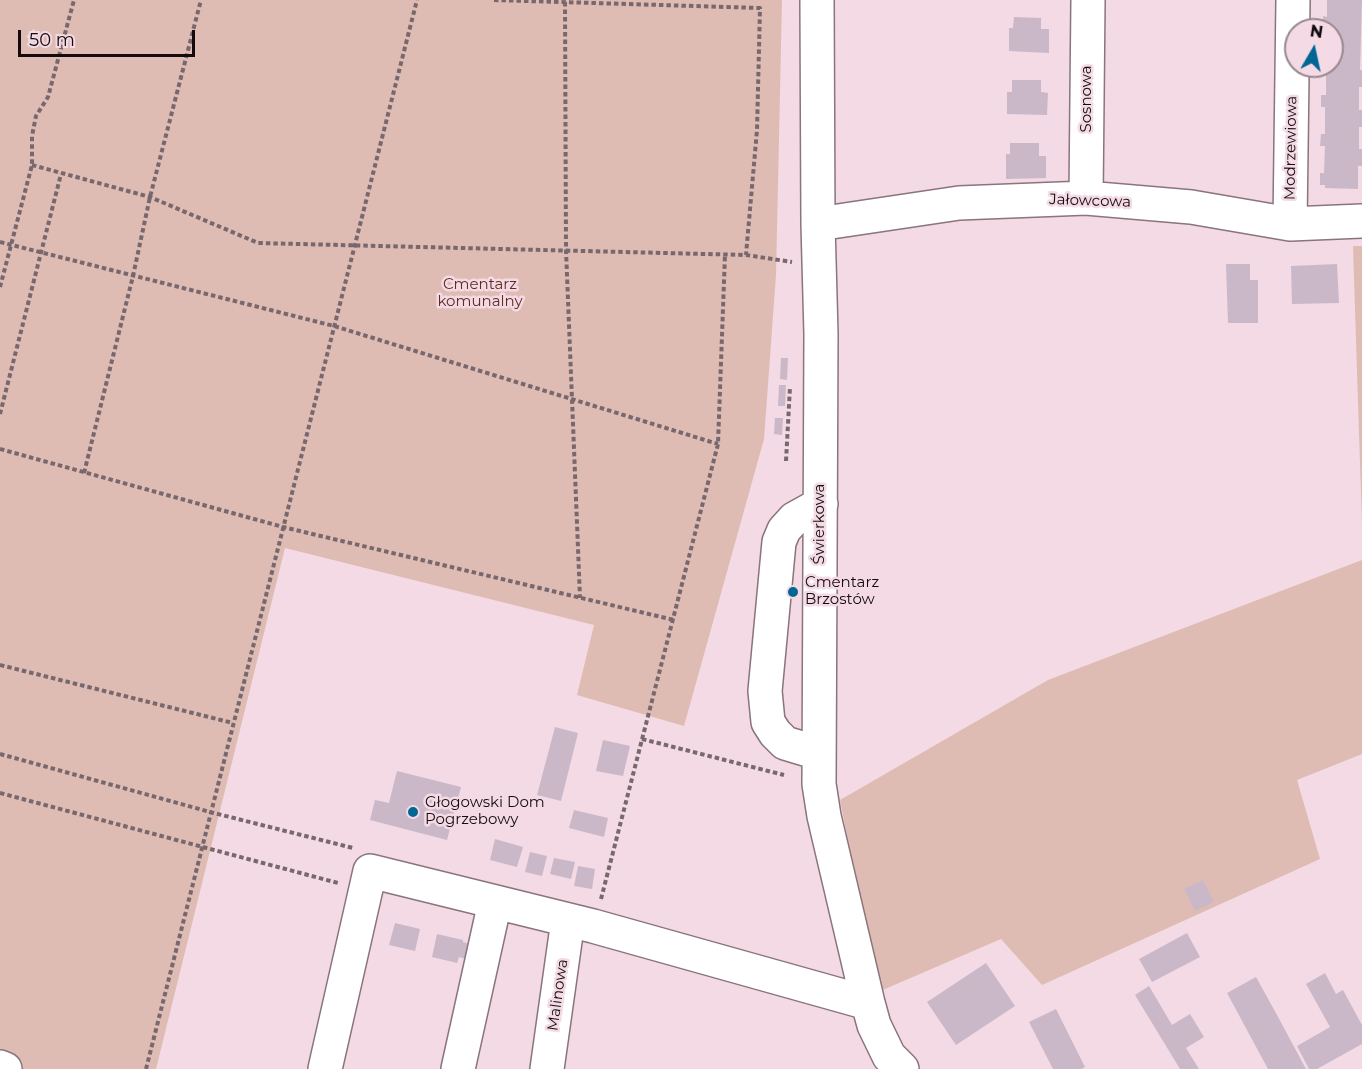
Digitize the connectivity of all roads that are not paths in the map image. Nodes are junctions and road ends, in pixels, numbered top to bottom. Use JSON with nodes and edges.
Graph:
{"nodes":[{"id":1,"x":817,"y":0,"type":"edge"},
{"id":2,"x":1088,"y":0,"type":"edge"},
{"id":3,"x":1293,"y":0,"type":"edge"},
{"id":4,"x":1086,"y":198,"type":"junction"},
{"id":5,"x":1362,"y":221,"type":"edge"},
{"id":6,"x":818,"y":224,"type":"junction"},
{"id":7,"x":1290,"y":224,"type":"junction"},
{"id":8,"x":821,"y":504,"type":"junction"},
{"id":9,"x":818,"y":753,"type":"junction"},
{"id":10,"x":495,"y":902,"type":"junction"},
{"id":11,"x":568,"y":920,"type":"junction"},
{"id":12,"x":868,"y":1003,"type":"junction"},
{"id":13,"x":0,"y":1067,"type":"edge"},
{"id":14,"x":5,"y":1069,"type":"edge"},
{"id":15,"x":325,"y":1069,"type":"edge"},
{"id":16,"x":458,"y":1069,"type":"edge"},
{"id":17,"x":547,"y":1069,"type":"edge"},
{"id":18,"x":902,"y":1069,"type":"edge"}],
"edges":[{"from":1,"to":6,"type":"street","name":"Świerkowa"},
{"from":2,"to":4,"type":"street","name":"Sosnowa"},
{"from":3,"to":7,"type":"street","name":"Modrzewiowa"},
{"from":4,"to":6,"type":"street","name":"Jałowcowa"},
{"from":4,"to":7,"type":"street","name":"Jałowcowa"},
{"from":5,"to":7,"type":"street","name":"Jałowcowa"},
{"from":6,"to":8,"type":"street","name":"Świerkowa"},
{"from":8,"to":9,"type":"street","name":"Świerkowa"},
{"from":8,"to":9,"type":"street"},
{"from":9,"to":12,"type":"street","name":"Świerkowa"},
{"from":10,"to":11,"type":"street"},
{"from":10,"to":15,"type":"street"},
{"from":10,"to":16,"type":"street"},
{"from":11,"to":12,"type":"street"},
{"from":11,"to":17,"type":"street","name":"Malinowa"},
{"from":12,"to":18,"type":"street","name":"Świerkowa"},
{"from":13,"to":14,"type":"street"}]}
